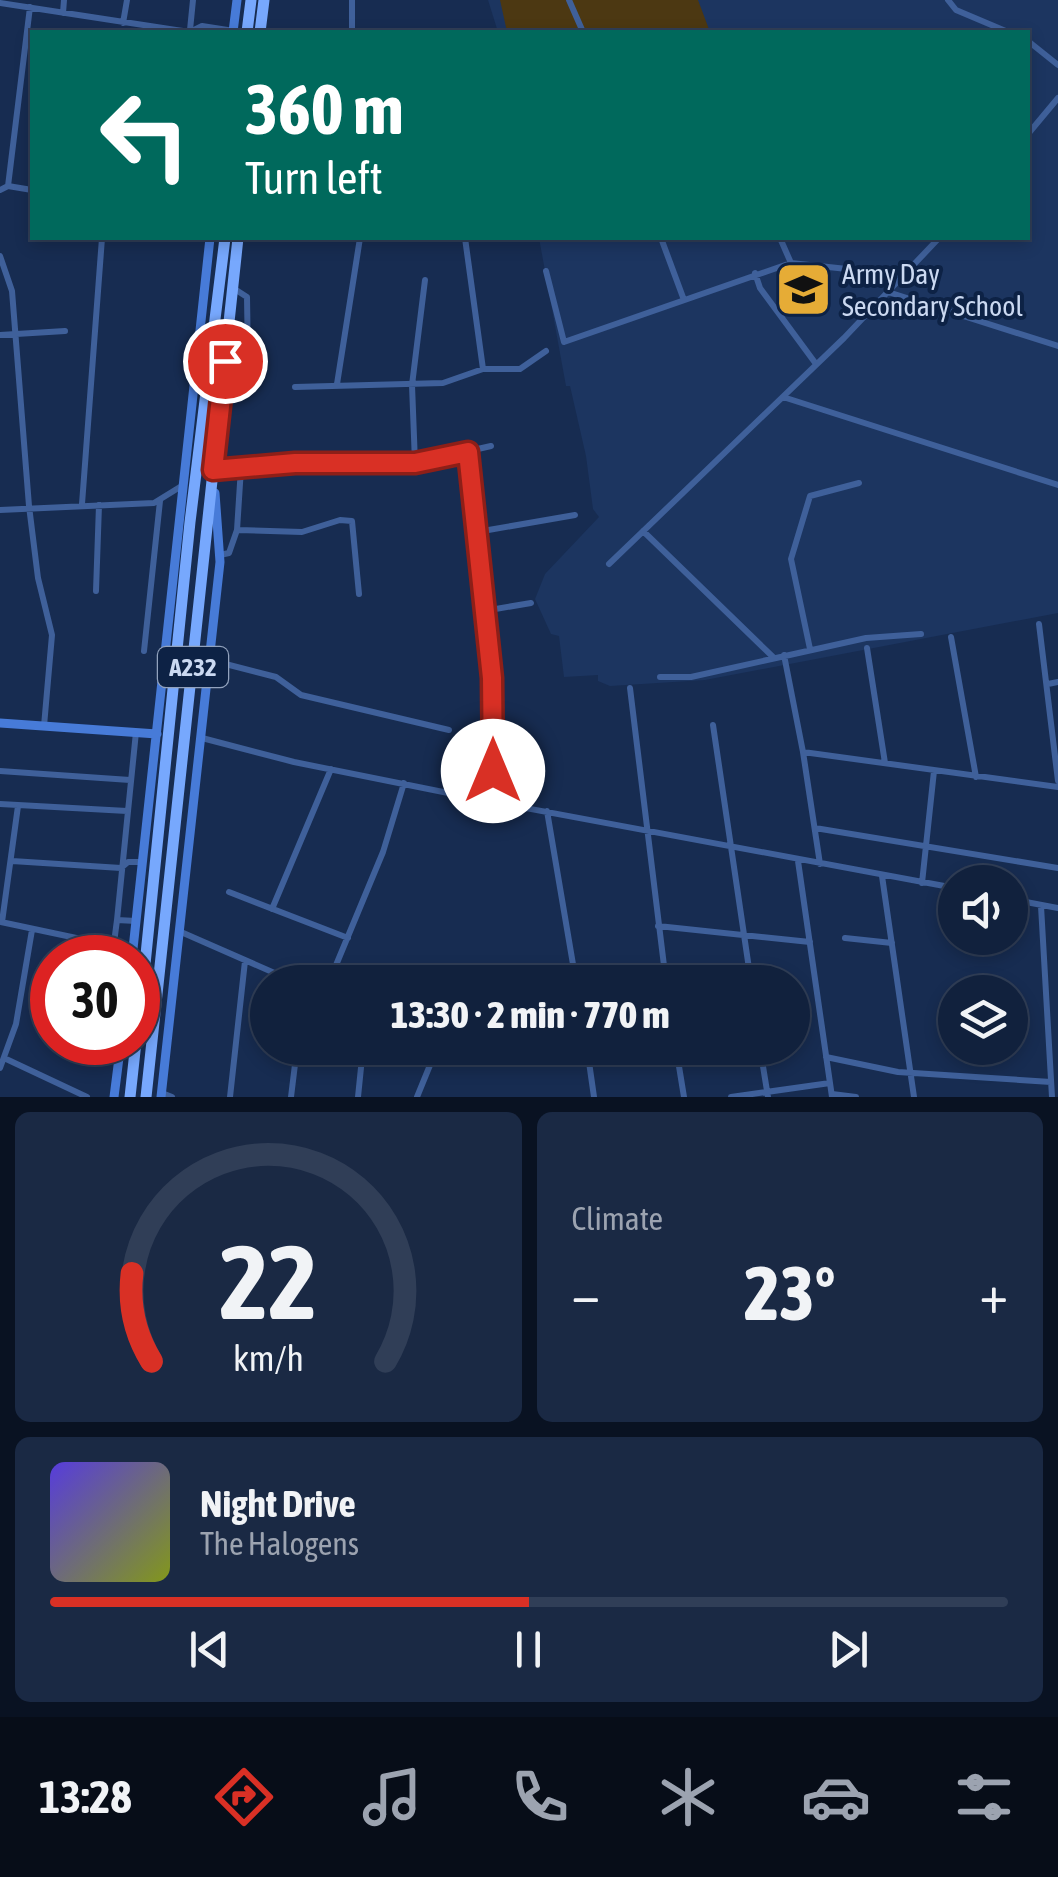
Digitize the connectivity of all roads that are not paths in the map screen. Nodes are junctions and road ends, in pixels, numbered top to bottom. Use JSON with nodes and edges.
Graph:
{"nodes":[{"id":1,"x":64,"y":0,"type":"edge"},
{"id":2,"x":127,"y":0,"type":"edge"},
{"id":3,"x":194,"y":0,"type":"edge"},
{"id":4,"x":237,"y":0,"type":"edge"},
{"id":5,"x":251,"y":0,"type":"edge"},
{"id":6,"x":264,"y":0,"type":"edge"},
{"id":7,"x":352,"y":0,"type":"edge"},
{"id":8,"x":569,"y":0,"type":"edge"},
{"id":9,"x":948,"y":0,"type":"edge"},
{"id":10,"x":0,"y":3,"type":"edge"},
{"id":11,"x":30,"y":7,"type":"junction"},
{"id":12,"x":63,"y":13,"type":"junction"},
{"id":13,"x":123,"y":23,"type":"junction"},
{"id":14,"x":175,"y":30,"type":"edge"},
{"id":15,"x":190,"y":30,"type":"edge"},
{"id":16,"x":194,"y":30,"type":"edge"},
{"id":17,"x":226,"y":30,"type":"edge"},
{"id":18,"x":238,"y":30,"type":"edge"},
{"id":19,"x":239,"y":30,"type":"edge"},
{"id":20,"x":260,"y":30,"type":"edge"},
{"id":21,"x":352,"y":30,"type":"edge"},
{"id":22,"x":582,"y":30,"type":"edge"},
{"id":23,"x":1003,"y":30,"type":"edge"},
{"id":24,"x":1030,"y":42,"type":"edge"},
{"id":25,"x":1058,"y":65,"type":"edge"},
{"id":26,"x":1058,"y":98,"type":"edge"},
{"id":27,"x":1030,"y":132,"type":"edge"},
{"id":28,"x":8,"y":186,"type":"junction"},
{"id":29,"x":0,"y":190,"type":"edge"},
{"id":30,"x":30,"y":190,"type":"edge"},
{"id":31,"x":102,"y":240,"type":"edge"},
{"id":32,"x":210,"y":240,"type":"edge"},
{"id":33,"x":225,"y":240,"type":"edge"},
{"id":34,"x":238,"y":240,"type":"edge"},
{"id":35,"x":360,"y":240,"type":"edge"},
{"id":36,"x":465,"y":240,"type":"edge"},
{"id":37,"x":661,"y":240,"type":"edge"},
{"id":38,"x":781,"y":240,"type":"edge"},
{"id":39,"x":936,"y":240,"type":"edge"},
{"id":40,"x":0,"y":256,"type":"edge"},
{"id":41,"x":791,"y":263,"type":"junction"},
{"id":42,"x":546,"y":270,"type":"dead end"},
{"id":43,"x":755,"y":273,"type":"junction"},
{"id":44,"x":904,"y":275,"type":"junction"},
{"id":45,"x":425,"y":280,"type":"dead end"},
{"id":46,"x":234,"y":288,"type":"junction"},
{"id":47,"x":888,"y":292,"type":"junction"},
{"id":48,"x":684,"y":300,"type":"junction"},
{"id":49,"x":66,"y":331,"type":"dead end"},
{"id":50,"x":0,"y":334,"type":"edge"},
{"id":51,"x":14,"y":334,"type":"junction"},
{"id":52,"x":1058,"y":346,"type":"edge"},
{"id":53,"x":546,"y":351,"type":"dead end"},
{"id":54,"x":248,"y":361,"type":"dead end"},
{"id":55,"x":816,"y":364,"type":"junction"},
{"id":56,"x":483,"y":369,"type":"junction"},
{"id":57,"x":337,"y":385,"type":"junction"},
{"id":58,"x":412,"y":385,"type":"junction"},
{"id":59,"x":294,"y":387,"type":"dead end"},
{"id":60,"x":783,"y":397,"type":"junction"},
{"id":61,"x":492,"y":446,"type":"dead end"},
{"id":62,"x":468,"y":452,"type":"junction"},
{"id":63,"x":415,"y":463,"type":"junction"},
{"id":64,"x":240,"y":468,"type":"junction"},
{"id":65,"x":213,"y":470,"type":"junction"},
{"id":66,"x":860,"y":483,"type":"dead end"},
{"id":67,"x":1058,"y":486,"type":"edge"},
{"id":68,"x":180,"y":488,"type":"junction"},
{"id":69,"x":160,"y":501,"type":"junction"},
{"id":70,"x":82,"y":504,"type":"junction"},
{"id":71,"x":99,"y":505,"type":"junction"},
{"id":72,"x":29,"y":506,"type":"junction"},
{"id":73,"x":0,"y":510,"type":"edge"},
{"id":74,"x":575,"y":514,"type":"dead end"},
{"id":75,"x":236,"y":530,"type":"junction"},
{"id":76,"x":644,"y":531,"type":"junction"},
{"id":77,"x":477,"y":532,"type":"junction"},
{"id":78,"x":220,"y":554,"type":"junction"},
{"id":79,"x":609,"y":564,"type":"dead end"},
{"id":80,"x":96,"y":591,"type":"dead end"},
{"id":81,"x":359,"y":594,"type":"dead end"},
{"id":82,"x":532,"y":603,"type":"dead end"},
{"id":83,"x":484,"y":611,"type":"junction"},
{"id":84,"x":1039,"y":624,"type":"dead end"},
{"id":85,"x":921,"y":634,"type":"dead end"},
{"id":86,"x":951,"y":637,"type":"dead end"},
{"id":87,"x":867,"y":648,"type":"dead end"},
{"id":88,"x":810,"y":650,"type":"junction"},
{"id":89,"x":144,"y":651,"type":"dead end"},
{"id":90,"x":784,"y":655,"type":"junction"},
{"id":91,"x":774,"y":658,"type":"junction"},
{"id":92,"x":210,"y":660,"type":"junction"},
{"id":93,"x":660,"y":677,"type":"dead end"},
{"id":94,"x":1058,"y":682,"type":"edge"},
{"id":95,"x":1048,"y":684,"type":"junction"},
{"id":96,"x":630,"y":688,"type":"dead end"},
{"id":97,"x":0,"y":723,"type":"edge"},
{"id":98,"x":713,"y":725,"type":"dead end"},
{"id":99,"x":44,"y":726,"type":"junction"},
{"id":100,"x":450,"y":730,"type":"dead end"},
{"id":101,"x":136,"y":732,"type":"junction"},
{"id":102,"x":157,"y":734,"type":"junction"},
{"id":103,"x":202,"y":738,"type":"junction"},
{"id":104,"x":804,"y":752,"type":"junction"},
{"id":105,"x":886,"y":763,"type":"junction"},
{"id":106,"x":331,"y":768,"type":"junction"},
{"id":107,"x":934,"y":771,"type":"junction"},
{"id":108,"x":0,"y":772,"type":"edge"},
{"id":109,"x":976,"y":777,"type":"junction"},
{"id":110,"x":130,"y":780,"type":"junction"},
{"id":111,"x":404,"y":784,"type":"junction"},
{"id":112,"x":1058,"y":784,"type":"edge"},
{"id":113,"x":493,"y":802,"type":"junction"},
{"id":114,"x":0,"y":804,"type":"edge"},
{"id":115,"x":18,"y":806,"type":"junction"},
{"id":116,"x":127,"y":811,"type":"junction"},
{"id":117,"x":546,"y":812,"type":"junction"},
{"id":118,"x":147,"y":821,"type":"junction"},
{"id":119,"x":815,"y":828,"type":"junction"},
{"id":120,"x":648,"y":830,"type":"junction"},
{"id":121,"x":158,"y":840,"type":"junction"},
{"id":122,"x":731,"y":846,"type":"junction"},
{"id":123,"x":926,"y":849,"type":"junction"},
{"id":124,"x":798,"y":860,"type":"junction"},
{"id":125,"x":12,"y":861,"type":"junction"},
{"id":126,"x":143,"y":862,"type":"junction"},
{"id":127,"x":820,"y":864,"type":"junction"},
{"id":128,"x":121,"y":868,"type":"junction"},
{"id":129,"x":1058,"y":868,"type":"edge"},
{"id":130,"x":882,"y":875,"type":"junction"},
{"id":131,"x":922,"y":883,"type":"junction"},
{"id":132,"x":938,"y":885,"type":"edge"},
{"id":133,"x":229,"y":892,"type":"dead end"},
{"id":134,"x":1028,"y":903,"type":"edge"},
{"id":135,"x":1041,"y":906,"type":"junction"},
{"id":136,"x":1058,"y":908,"type":"edge"},
{"id":137,"x":272,"y":909,"type":"junction"},
{"id":138,"x":117,"y":920,"type":"junction"},
{"id":139,"x":136,"y":921,"type":"junction"},
{"id":140,"x":1,"y":922,"type":"edge"},
{"id":141,"x":658,"y":926,"type":"junction"},
{"id":142,"x":32,"y":930,"type":"junction"},
{"id":143,"x":181,"y":932,"type":"junction"},
{"id":144,"x":58,"y":935,"type":"edge"},
{"id":145,"x":115,"y":935,"type":"edge"},
{"id":146,"x":134,"y":935,"type":"edge"},
{"id":147,"x":148,"y":935,"type":"edge"},
{"id":148,"x":744,"y":936,"type":"junction"},
{"id":149,"x":348,"y":938,"type":"junction"},
{"id":150,"x":844,"y":938,"type":"dead end"},
{"id":151,"x":810,"y":942,"type":"junction"},
{"id":152,"x":892,"y":943,"type":"junction"},
{"id":153,"x":246,"y":962,"type":"junction"},
{"id":154,"x":253,"y":965,"type":"edge"},
{"id":155,"x":337,"y":965,"type":"edge"},
{"id":156,"x":573,"y":965,"type":"edge"},
{"id":157,"x":664,"y":965,"type":"edge"},
{"id":158,"x":748,"y":965,"type":"edge"},
{"id":159,"x":826,"y":1057,"type":"junction"},
{"id":160,"x":4,"y":1058,"type":"junction"},
{"id":161,"x":119,"y":1065,"type":"edge"},
{"id":162,"x":133,"y":1065,"type":"edge"},
{"id":163,"x":295,"y":1065,"type":"edge"},
{"id":164,"x":361,"y":1065,"type":"edge"},
{"id":165,"x":430,"y":1065,"type":"edge"},
{"id":166,"x":589,"y":1065,"type":"edge"},
{"id":167,"x":679,"y":1065,"type":"edge"},
{"id":168,"x":763,"y":1065,"type":"edge"},
{"id":169,"x":0,"y":1068,"type":"edge"},
{"id":170,"x":910,"y":1072,"type":"junction"},
{"id":171,"x":1051,"y":1082,"type":"junction"},
{"id":172,"x":830,"y":1083,"type":"junction"},
{"id":173,"x":767,"y":1094,"type":"edge"},
{"id":174,"x":165,"y":1096,"type":"edge"},
{"id":175,"x":832,"y":1096,"type":"edge"},
{"id":176,"x":87,"y":1097,"type":"edge"},
{"id":177,"x":114,"y":1097,"type":"edge"},
{"id":178,"x":130,"y":1097,"type":"edge"},
{"id":179,"x":146,"y":1097,"type":"edge"},
{"id":180,"x":230,"y":1097,"type":"edge"},
{"id":181,"x":291,"y":1097,"type":"edge"},
{"id":182,"x":358,"y":1097,"type":"edge"},
{"id":183,"x":417,"y":1097,"type":"edge"},
{"id":184,"x":594,"y":1097,"type":"edge"},
{"id":185,"x":684,"y":1097,"type":"edge"},
{"id":186,"x":731,"y":1097,"type":"edge"},
{"id":187,"x":856,"y":1097,"type":"edge"},
{"id":188,"x":914,"y":1097,"type":"edge"},
{"id":189,"x":1052,"y":1097,"type":"edge"}],
"edges":[{"from":1,"to":12,"type":"street"},
{"from":2,"to":13,"type":"street"},
{"from":3,"to":15,"type":"street"},
{"from":4,"to":18,"type":"main road"},
{"from":5,"to":19,"type":"highway"},
{"from":6,"to":20,"type":"highway"},
{"from":7,"to":21,"type":"street"},
{"from":8,"to":22,"type":"street"},
{"from":9,"to":23,"type":"street"},
{"from":10,"to":11,"type":"street"},
{"from":11,"to":12,"type":"street"},
{"from":11,"to":28,"type":"street"},
{"from":12,"to":13,"type":"street"},
{"from":13,"to":14,"type":"street"},
{"from":16,"to":17,"type":"street"},
{"from":24,"to":25,"type":"street"},
{"from":26,"to":27,"type":"street"},
{"from":28,"to":29,"type":"street"},
{"from":28,"to":30,"type":"street"},
{"from":31,"to":70,"type":"street"},
{"from":32,"to":68,"type":"main road"},
{"from":33,"to":121,"type":"highway","number":"A232"},
{"from":34,"to":46,"type":"highway","number":"A232"},
{"from":35,"to":57,"type":"street"},
{"from":36,"to":56,"type":"street"},
{"from":37,"to":48,"type":"street"},
{"from":38,"to":41,"type":"street"},
{"from":39,"to":44,"type":"street"},
{"from":40,"to":51,"type":"street"},
{"from":41,"to":43,"type":"street"},
{"from":41,"to":44,"type":"street"},
{"from":42,"to":48,"type":"street"},
{"from":43,"to":48,"type":"street"},
{"from":43,"to":55,"type":"street"},
{"from":44,"to":47,"type":"street"},
{"from":45,"to":58,"type":"street"},
{"from":46,"to":54,"type":"street"},
{"from":46,"to":65,"type":"highway","number":"A232"},
{"from":47,"to":52,"type":"street"},
{"from":47,"to":55,"type":"street"},
{"from":49,"to":51,"type":"street"},
{"from":50,"to":51,"type":"street"},
{"from":51,"to":72,"type":"street"},
{"from":53,"to":56,"type":"street"},
{"from":55,"to":60,"type":"street"},
{"from":56,"to":58,"type":"street"},
{"from":57,"to":58,"type":"street"},
{"from":57,"to":59,"type":"street"},
{"from":58,"to":63,"type":"street"},
{"from":60,"to":67,"type":"street"},
{"from":60,"to":76,"type":"street"},
{"from":61,"to":62,"type":"street"},
{"from":62,"to":63,"type":"street"},
{"from":62,"to":77,"type":"street"},
{"from":63,"to":64,"type":"street"},
{"from":64,"to":65,"type":"street"},
{"from":64,"to":75,"type":"street"},
{"from":65,"to":78,"type":"main road"},
{"from":65,"to":179,"type":"highway","number":"A232"},
{"from":66,"to":88,"type":"street"},
{"from":68,"to":69,"type":"street"},
{"from":68,"to":102,"type":"main road"},
{"from":69,"to":71,"type":"street"},
{"from":69,"to":89,"type":"street"},
{"from":70,"to":71,"type":"street"},
{"from":70,"to":72,"type":"street"},
{"from":71,"to":80,"type":"street"},
{"from":72,"to":73,"type":"street"},
{"from":72,"to":99,"type":"street"},
{"from":74,"to":77,"type":"street"},
{"from":75,"to":78,"type":"street"},
{"from":75,"to":81,"type":"street"},
{"from":76,"to":79,"type":"street"},
{"from":76,"to":91,"type":"street"},
{"from":77,"to":83,"type":"street"},
{"from":78,"to":92,"type":"main road"},
{"from":82,"to":83,"type":"street"},
{"from":83,"to":113,"type":"street"},
{"from":84,"to":95,"type":"street"},
{"from":85,"to":88,"type":"street"},
{"from":86,"to":109,"type":"street"},
{"from":87,"to":105,"type":"street"},
{"from":88,"to":90,"type":"street"},
{"from":90,"to":91,"type":"street"},
{"from":90,"to":104,"type":"street"},
{"from":91,"to":93,"type":"street"},
{"from":92,"to":100,"type":"street"},
{"from":92,"to":103,"type":"main road"},
{"from":94,"to":95,"type":"street"},
{"from":95,"to":112,"type":"street"},
{"from":96,"to":120,"type":"street"},
{"from":97,"to":99,"type":"main road"},
{"from":98,"to":122,"type":"street"},
{"from":99,"to":101,"type":"main road"},
{"from":101,"to":102,"type":"main road"},
{"from":101,"to":110,"type":"street"},
{"from":102,"to":118,"type":"main road"},
{"from":103,"to":106,"type":"street"},
{"from":103,"to":143,"type":"main road"},
{"from":104,"to":105,"type":"street"},
{"from":104,"to":119,"type":"street"},
{"from":105,"to":107,"type":"street"},
{"from":106,"to":111,"type":"street"},
{"from":106,"to":137,"type":"street"},
{"from":107,"to":109,"type":"street"},
{"from":107,"to":123,"type":"street"},
{"from":108,"to":110,"type":"street"},
{"from":109,"to":112,"type":"street"},
{"from":110,"to":116,"type":"street"},
{"from":111,"to":113,"type":"street"},
{"from":111,"to":149,"type":"street"},
{"from":113,"to":117,"type":"street"},
{"from":114,"to":115,"type":"street"},
{"from":115,"to":116,"type":"street"},
{"from":115,"to":125,"type":"street"},
{"from":116,"to":128,"type":"street"},
{"from":117,"to":120,"type":"street"},
{"from":117,"to":156,"type":"street"},
{"from":118,"to":121,"type":"highway"},
{"from":118,"to":126,"type":"main road"},
{"from":119,"to":123,"type":"street"},
{"from":119,"to":127,"type":"street"},
{"from":120,"to":122,"type":"street"},
{"from":120,"to":141,"type":"street"},
{"from":121,"to":147,"type":"highway","number":"A232"},
{"from":122,"to":124,"type":"street"},
{"from":122,"to":148,"type":"street"},
{"from":123,"to":129,"type":"street"},
{"from":123,"to":131,"type":"street"},
{"from":124,"to":127,"type":"street"},
{"from":124,"to":151,"type":"street"},
{"from":125,"to":128,"type":"street"},
{"from":125,"to":140,"type":"street"},
{"from":126,"to":128,"type":"street"},
{"from":126,"to":139,"type":"main road"},
{"from":127,"to":130,"type":"street"},
{"from":128,"to":138,"type":"street"},
{"from":130,"to":131,"type":"street"},
{"from":130,"to":152,"type":"street"},
{"from":131,"to":132,"type":"street"},
{"from":133,"to":137,"type":"street"},
{"from":134,"to":135,"type":"street"},
{"from":135,"to":136,"type":"street"},
{"from":135,"to":171,"type":"street"},
{"from":137,"to":149,"type":"street"},
{"from":138,"to":139,"type":"street"},
{"from":138,"to":145,"type":"street"},
{"from":139,"to":146,"type":"main road"},
{"from":140,"to":142,"type":"street"},
{"from":141,"to":148,"type":"street"},
{"from":141,"to":157,"type":"street"},
{"from":142,"to":144,"type":"street"},
{"from":142,"to":160,"type":"street"},
{"from":143,"to":153,"type":"street"},
{"from":143,"to":174,"type":"main road"},
{"from":148,"to":151,"type":"street"},
{"from":148,"to":158,"type":"street"},
{"from":149,"to":155,"type":"street"},
{"from":150,"to":152,"type":"street"},
{"from":151,"to":159,"type":"street"},
{"from":152,"to":170,"type":"street"},
{"from":153,"to":154,"type":"street"},
{"from":153,"to":180,"type":"street"},
{"from":159,"to":170,"type":"street"},
{"from":159,"to":172,"type":"street"},
{"from":160,"to":169,"type":"street"},
{"from":160,"to":176,"type":"street"},
{"from":161,"to":177,"type":"main road"},
{"from":162,"to":178,"type":"highway"},
{"from":163,"to":181,"type":"street"},
{"from":164,"to":182,"type":"street"},
{"from":165,"to":183,"type":"street"},
{"from":166,"to":184,"type":"street"},
{"from":167,"to":185,"type":"street"},
{"from":168,"to":173,"type":"street"},
{"from":170,"to":171,"type":"street"},
{"from":170,"to":188,"type":"street"},
{"from":171,"to":189,"type":"street"},
{"from":172,"to":173,"type":"street"},
{"from":172,"to":175,"type":"street"},
{"from":173,"to":186,"type":"street"},
{"from":175,"to":187,"type":"street"}]}
